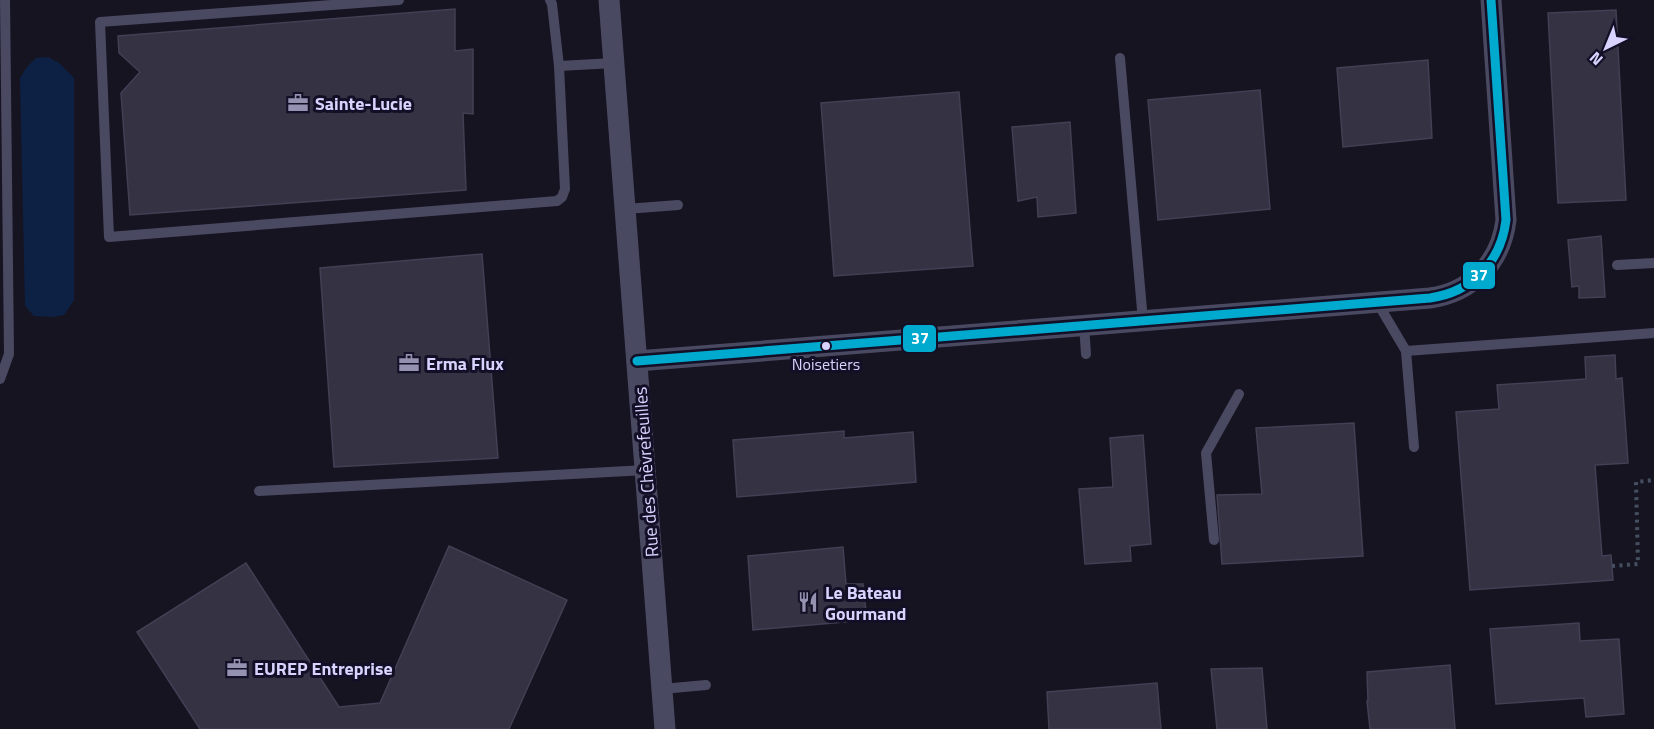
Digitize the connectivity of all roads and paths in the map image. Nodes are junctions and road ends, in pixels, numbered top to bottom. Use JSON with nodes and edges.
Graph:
{"nodes":[{"id":1,"x":5,"y":0,"type":"edge"},
{"id":2,"x":399,"y":0,"type":"edge"},
{"id":3,"x":550,"y":0,"type":"edge"},
{"id":4,"x":609,"y":0,"type":"edge"},
{"id":5,"x":1491,"y":0,"type":"edge"},
{"id":6,"x":1120,"y":58,"type":"dead end"},
{"id":7,"x":614,"y":63,"type":"junction"},
{"id":8,"x":559,"y":66,"type":"junction"},
{"id":9,"x":678,"y":205,"type":"dead end"},
{"id":10,"x":626,"y":210,"type":"junction"},
{"id":11,"x":1654,"y":263,"type":"edge"},
{"id":12,"x":1617,"y":265,"type":"dead end"},
{"id":13,"x":1377,"y":302,"type":"junction"},
{"id":14,"x":1143,"y":321,"type":"junction"},
{"id":15,"x":1084,"y":325,"type":"junction"},
{"id":16,"x":1654,"y":333,"type":"edge"},
{"id":17,"x":1406,"y":351,"type":"junction"},
{"id":18,"x":1086,"y":354,"type":"dead end"},
{"id":19,"x":637,"y":361,"type":"junction"},
{"id":20,"x":0,"y":379,"type":"edge"},
{"id":21,"x":1239,"y":394,"type":"dead end"},
{"id":22,"x":1414,"y":447,"type":"dead end"},
{"id":23,"x":646,"y":470,"type":"junction"},
{"id":24,"x":1654,"y":480,"type":"edge"},
{"id":25,"x":259,"y":491,"type":"dead end"},
{"id":26,"x":1214,"y":540,"type":"dead end"},
{"id":27,"x":1612,"y":566,"type":"dead end"},
{"id":28,"x":706,"y":685,"type":"dead end"},
{"id":29,"x":662,"y":689,"type":"junction"},
{"id":30,"x":665,"y":729,"type":"edge"}],
"edges":[{"from":1,"to":20,"type":"lane"},
{"from":2,"to":8,"type":"lane"},
{"from":3,"to":8,"type":"lane"},
{"from":4,"to":7,"type":"street","name":"Rue des Chèvrefeuilles"},
{"from":5,"to":13,"type":"street"},
{"from":6,"to":14,"type":"lane"},
{"from":7,"to":8,"type":"lane"},
{"from":7,"to":10,"type":"street","name":"Rue des Chèvrefeuilles"},
{"from":9,"to":10,"type":"lane"},
{"from":10,"to":19,"type":"street","name":"Rue des Chèvrefeuilles"},
{"from":11,"to":12,"type":"lane"},
{"from":13,"to":14,"type":"street"},
{"from":13,"to":17,"type":"lane"},
{"from":14,"to":15,"type":"street"},
{"from":15,"to":18,"type":"lane"},
{"from":15,"to":19,"type":"street"},
{"from":16,"to":17,"type":"lane"},
{"from":17,"to":22,"type":"lane"},
{"from":19,"to":23,"type":"street","name":"Rue des Chèvrefeuilles"},
{"from":21,"to":26,"type":"lane"},
{"from":23,"to":25,"type":"lane"},
{"from":23,"to":29,"type":"street","name":"Rue des Chèvrefeuilles"},
{"from":24,"to":27,"type":"path"},
{"from":28,"to":29,"type":"lane"},
{"from":29,"to":30,"type":"street","name":"Rue des Chèvrefeuilles"}]}
